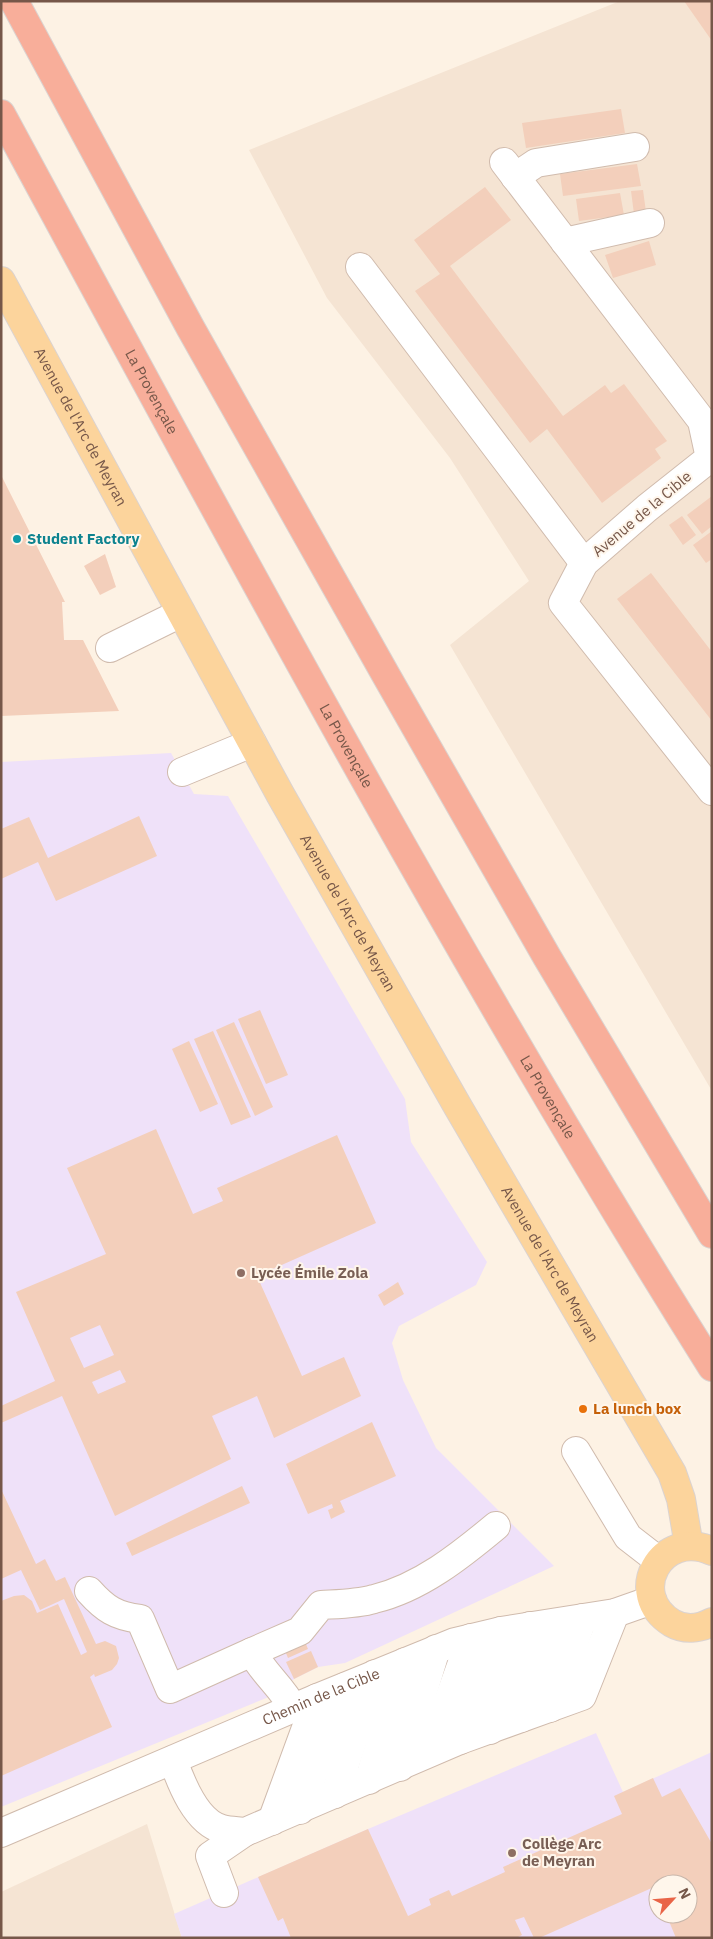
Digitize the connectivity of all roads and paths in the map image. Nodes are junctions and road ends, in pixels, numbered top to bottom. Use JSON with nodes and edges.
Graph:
{"nodes":[{"id":1,"x":14,"y":1,"type":"edge"},
{"id":2,"x":1,"y":114,"type":"edge"},
{"id":3,"x":635,"y":147,"type":"dead end"},
{"id":4,"x":650,"y":224,"type":"dead end"},
{"id":5,"x":565,"y":242,"type":"junction"},
{"id":6,"x":360,"y":267,"type":"dead end"},
{"id":7,"x":1,"y":281,"type":"edge"},
{"id":8,"x":584,"y":563,"type":"junction"},
{"id":9,"x":181,"y":613,"type":"junction"},
{"id":10,"x":110,"y":648,"type":"dead end"},
{"id":11,"x":252,"y":743,"type":"junction"},
{"id":12,"x":182,"y":772,"type":"dead end"},
{"id":13,"x":712,"y":791,"type":"edge"},
{"id":14,"x":712,"y":1234,"type":"edge"},
{"id":15,"x":712,"y":1367,"type":"edge"},
{"id":16,"x":576,"y":1451,"type":"dead end"},
{"id":17,"x":496,"y":1526,"type":"dead end"},
{"id":18,"x":700,"y":1549,"type":"edge"},
{"id":19,"x":659,"y":1561,"type":"junction"},
{"id":20,"x":89,"y":1591,"type":"dead end"},
{"id":21,"x":652,"y":1600,"type":"junction"},
{"id":22,"x":615,"y":1613,"type":"junction"},
{"id":23,"x":583,"y":1618,"type":"junction"},
{"id":24,"x":711,"y":1623,"type":"edge"},
{"id":25,"x":542,"y":1624,"type":"junction"},
{"id":26,"x":501,"y":1631,"type":"junction"},
{"id":27,"x":471,"y":1638,"type":"junction"},
{"id":28,"x":436,"y":1649,"type":"junction"},
{"id":29,"x":252,"y":1652,"type":"junction"},
{"id":30,"x":405,"y":1662,"type":"junction"},
{"id":31,"x":374,"y":1674,"type":"junction"},
{"id":32,"x":345,"y":1687,"type":"junction"},
{"id":33,"x":305,"y":1703,"type":"junction"},
{"id":34,"x":550,"y":1708,"type":"junction"},
{"id":35,"x":522,"y":1718,"type":"junction"},
{"id":36,"x":490,"y":1730,"type":"junction"},
{"id":37,"x":460,"y":1740,"type":"junction"},
{"id":38,"x":430,"y":1752,"type":"junction"},
{"id":39,"x":173,"y":1760,"type":"junction"},
{"id":40,"x":400,"y":1767,"type":"junction"},
{"id":41,"x":369,"y":1780,"type":"junction"},
{"id":42,"x":335,"y":1794,"type":"junction"},
{"id":43,"x":300,"y":1810,"type":"junction"},
{"id":44,"x":272,"y":1821,"type":"junction"},
{"id":45,"x":245,"y":1832,"type":"junction"},
{"id":46,"x":1,"y":1833,"type":"edge"},
{"id":47,"x":224,"y":1893,"type":"dead end"}],
"edges":[{"from":1,"to":14,"type":"highway"},
{"from":2,"to":15,"type":"highway","name":"La Provençale"},
{"from":3,"to":5,"type":"street","name":"Avenue de la Cible"},
{"from":4,"to":5,"type":"street"},
{"from":5,"to":8,"type":"street","name":"Avenue de la Cible"},
{"from":6,"to":8,"type":"street"},
{"from":7,"to":9,"type":"main road","name":"Avenue de l'Arc de Meyran"},
{"from":8,"to":13,"type":"street","name":"Avenue de la Cible"},
{"from":9,"to":10,"type":"street"},
{"from":9,"to":11,"type":"main road","name":"Avenue de l'Arc de Meyran"},
{"from":11,"to":12,"type":"street"},
{"from":11,"to":18,"type":"main road","name":"Avenue de l'Arc de Meyran"},
{"from":16,"to":19,"type":"street"},
{"from":17,"to":29,"type":"street"},
{"from":18,"to":19,"type":"main road"},
{"from":19,"to":21,"type":"main road"},
{"from":20,"to":29,"type":"street"},
{"from":21,"to":22,"type":"street","name":"Chemin de la Cible"},
{"from":21,"to":24,"type":"main road"},
{"from":22,"to":23,"type":"street","name":"Chemin de la Cible"},
{"from":22,"to":34,"type":"street"},
{"from":23,"to":25,"type":"street","name":"Chemin de la Cible"},
{"from":23,"to":34,"type":"street"},
{"from":25,"to":26,"type":"street","name":"Chemin de la Cible"},
{"from":25,"to":35,"type":"street"},
{"from":25,"to":36,"type":"street"},
{"from":26,"to":27,"type":"street","name":"Chemin de la Cible"},
{"from":26,"to":37,"type":"street"},
{"from":27,"to":28,"type":"street","name":"Chemin de la Cible"},
{"from":27,"to":38,"type":"street"},
{"from":28,"to":30,"type":"street","name":"Chemin de la Cible"},
{"from":28,"to":40,"type":"street"},
{"from":29,"to":33,"type":"street"},
{"from":30,"to":31,"type":"street","name":"Chemin de la Cible"},
{"from":30,"to":41,"type":"street"},
{"from":31,"to":32,"type":"street","name":"Chemin de la Cible"},
{"from":31,"to":42,"type":"street"},
{"from":32,"to":33,"type":"street","name":"Chemin de la Cible"},
{"from":32,"to":43,"type":"street"},
{"from":33,"to":39,"type":"street","name":"Chemin de la Cible"},
{"from":33,"to":44,"type":"street"},
{"from":34,"to":35,"type":"street"},
{"from":35,"to":36,"type":"street"},
{"from":36,"to":37,"type":"street"},
{"from":37,"to":38,"type":"street"},
{"from":38,"to":40,"type":"street"},
{"from":39,"to":45,"type":"street"},
{"from":39,"to":46,"type":"street","name":"Chemin de la Cible"},
{"from":40,"to":41,"type":"street"},
{"from":41,"to":42,"type":"street"},
{"from":42,"to":43,"type":"street"},
{"from":43,"to":44,"type":"street"},
{"from":44,"to":45,"type":"street"},
{"from":45,"to":47,"type":"street"}]}
